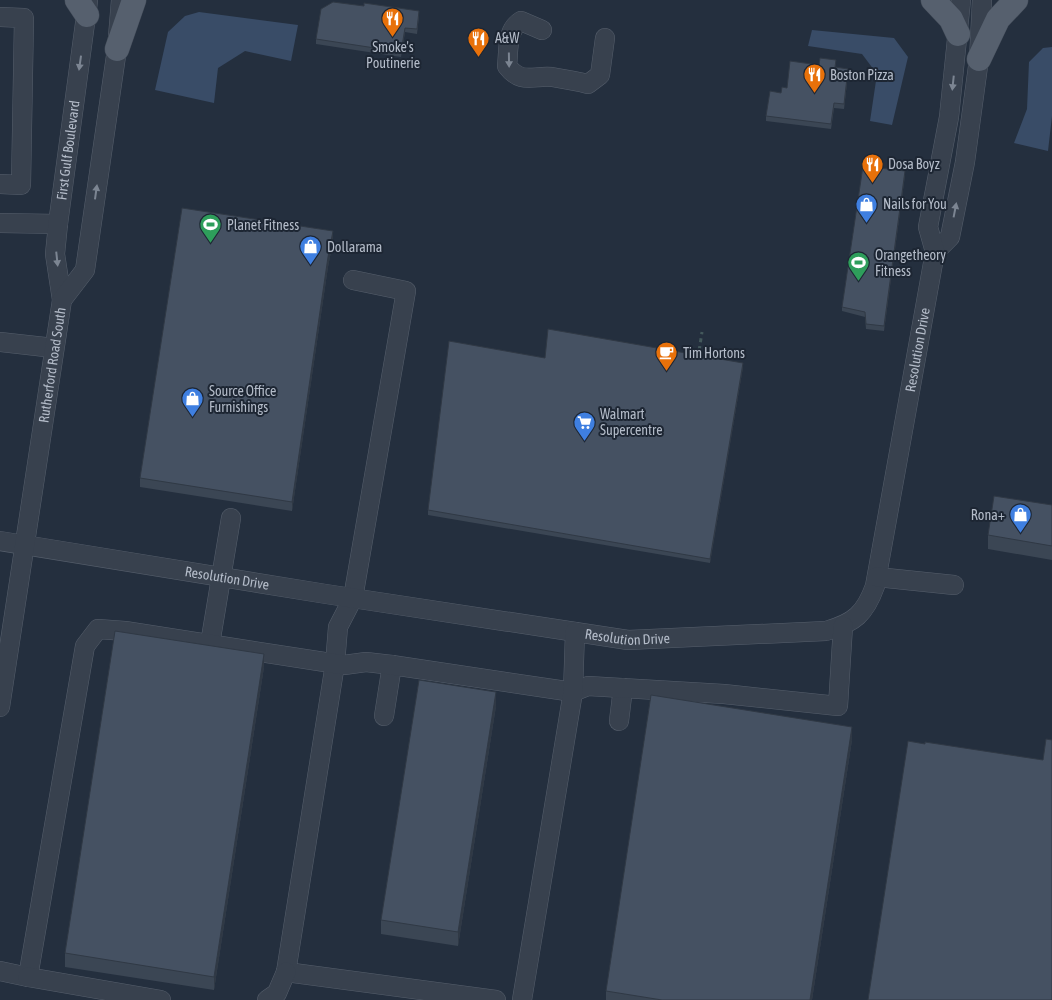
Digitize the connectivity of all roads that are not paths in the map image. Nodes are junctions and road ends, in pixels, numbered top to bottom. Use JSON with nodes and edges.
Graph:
{"nodes":[{"id":1,"x":120,"y":0,"type":"edge"},
{"id":2,"x":134,"y":0,"type":"edge"},
{"id":3,"x":933,"y":0,"type":"edge"},
{"id":4,"x":962,"y":0,"type":"edge"},
{"id":5,"x":982,"y":0,"type":"edge"},
{"id":6,"x":1016,"y":0,"type":"edge"},
{"id":7,"x":84,"y":5,"type":"edge"},
{"id":8,"x":0,"y":17,"type":"edge"},
{"id":9,"x":542,"y":30,"type":"dead end"},
{"id":10,"x":958,"y":34,"type":"junction"},
{"id":11,"x":605,"y":38,"type":"dead end"},
{"id":12,"x":117,"y":49,"type":"junction"},
{"id":13,"x":979,"y":59,"type":"junction"},
{"id":14,"x":0,"y":184,"type":"edge"},
{"id":15,"x":0,"y":223,"type":"edge"},
{"id":16,"x":58,"y":224,"type":"junction"},
{"id":17,"x":935,"y":252,"type":"junction"},
{"id":18,"x":353,"y":280,"type":"dead end"},
{"id":19,"x":62,"y":300,"type":"junction"},
{"id":20,"x":0,"y":342,"type":"edge"},
{"id":21,"x":54,"y":348,"type":"junction"},
{"id":22,"x":231,"y":518,"type":"dead end"},
{"id":23,"x":0,"y":541,"type":"edge"},
{"id":24,"x":24,"y":544,"type":"junction"},
{"id":25,"x":221,"y":577,"type":"junction"},
{"id":26,"x":877,"y":577,"type":"junction"},
{"id":27,"x":954,"y":585,"type":"dead end"},
{"id":28,"x":353,"y":598,"type":"junction"},
{"id":29,"x":843,"y":626,"type":"junction"},
{"id":30,"x":575,"y":632,"type":"junction"},
{"id":31,"x":210,"y":644,"type":"junction"},
{"id":32,"x":335,"y":664,"type":"junction"},
{"id":33,"x":392,"y":665,"type":"junction"},
{"id":34,"x":623,"y":688,"type":"junction"},
{"id":35,"x":573,"y":692,"type":"junction"},
{"id":36,"x":0,"y":707,"type":"edge"},
{"id":37,"x":384,"y":716,"type":"dead end"},
{"id":38,"x":619,"y":721,"type":"dead end"},
{"id":39,"x":0,"y":971,"type":"edge"},
{"id":40,"x":286,"y":972,"type":"junction"},
{"id":41,"x":28,"y":977,"type":"junction"},
{"id":42,"x":161,"y":1000,"type":"edge"},
{"id":43,"x":267,"y":1000,"type":"edge"},
{"id":44,"x":496,"y":1000,"type":"edge"},
{"id":45,"x":522,"y":1000,"type":"edge"}],
"edges":[{"from":1,"to":12,"type":"street","name":"Rutherford Road South"},
{"from":2,"to":12,"type":"main road"},
{"from":3,"to":10,"type":"main road"},
{"from":4,"to":10,"type":"street","name":"Resolution Drive"},
{"from":5,"to":13,"type":"street","name":"Resolution Drive"},
{"from":6,"to":13,"type":"main road"},
{"from":7,"to":16,"type":"street","name":"First Gulf Boulevard","one_way":true},
{"from":8,"to":14,"type":"street"},
{"from":9,"to":11,"type":"street","one_way":true},
{"from":10,"to":17,"type":"street","name":"Resolution Drive","one_way":true},
{"from":19,"to":12,"type":"street","name":"Rutherford Road South","one_way":true},
{"from":17,"to":13,"type":"street","name":"Resolution Drive","one_way":true},
{"from":15,"to":16,"type":"street"},
{"from":16,"to":19,"type":"street","name":"First Gulf Boulevard","one_way":true},
{"from":17,"to":26,"type":"street","name":"Resolution Drive"},
{"from":18,"to":28,"type":"street"},
{"from":19,"to":21,"type":"street","name":"Rutherford Road South"},
{"from":20,"to":21,"type":"street"},
{"from":21,"to":24,"type":"street","name":"Rutherford Road South"},
{"from":22,"to":25,"type":"street"},
{"from":23,"to":24,"type":"street","name":"Resolution Drive"},
{"from":24,"to":25,"type":"street","name":"Resolution Drive"},
{"from":24,"to":36,"type":"street","name":"Rutherford Road South"},
{"from":25,"to":28,"type":"street","name":"Resolution Drive"},
{"from":25,"to":31,"type":"street"},
{"from":26,"to":27,"type":"street"},
{"from":26,"to":29,"type":"street","name":"Resolution Drive"},
{"from":28,"to":30,"type":"street","name":"Resolution Drive"},
{"from":28,"to":32,"type":"street"},
{"from":29,"to":30,"type":"street","name":"Resolution Drive"},
{"from":29,"to":34,"type":"street"},
{"from":30,"to":35,"type":"street"},
{"from":31,"to":32,"type":"street"},
{"from":31,"to":41,"type":"street"},
{"from":32,"to":33,"type":"street"},
{"from":32,"to":40,"type":"street"},
{"from":33,"to":35,"type":"street"},
{"from":33,"to":37,"type":"street"},
{"from":34,"to":35,"type":"street"},
{"from":34,"to":38,"type":"street"},
{"from":35,"to":45,"type":"street"},
{"from":39,"to":41,"type":"street"},
{"from":40,"to":43,"type":"street"},
{"from":40,"to":44,"type":"street"},
{"from":41,"to":42,"type":"street"}]}
